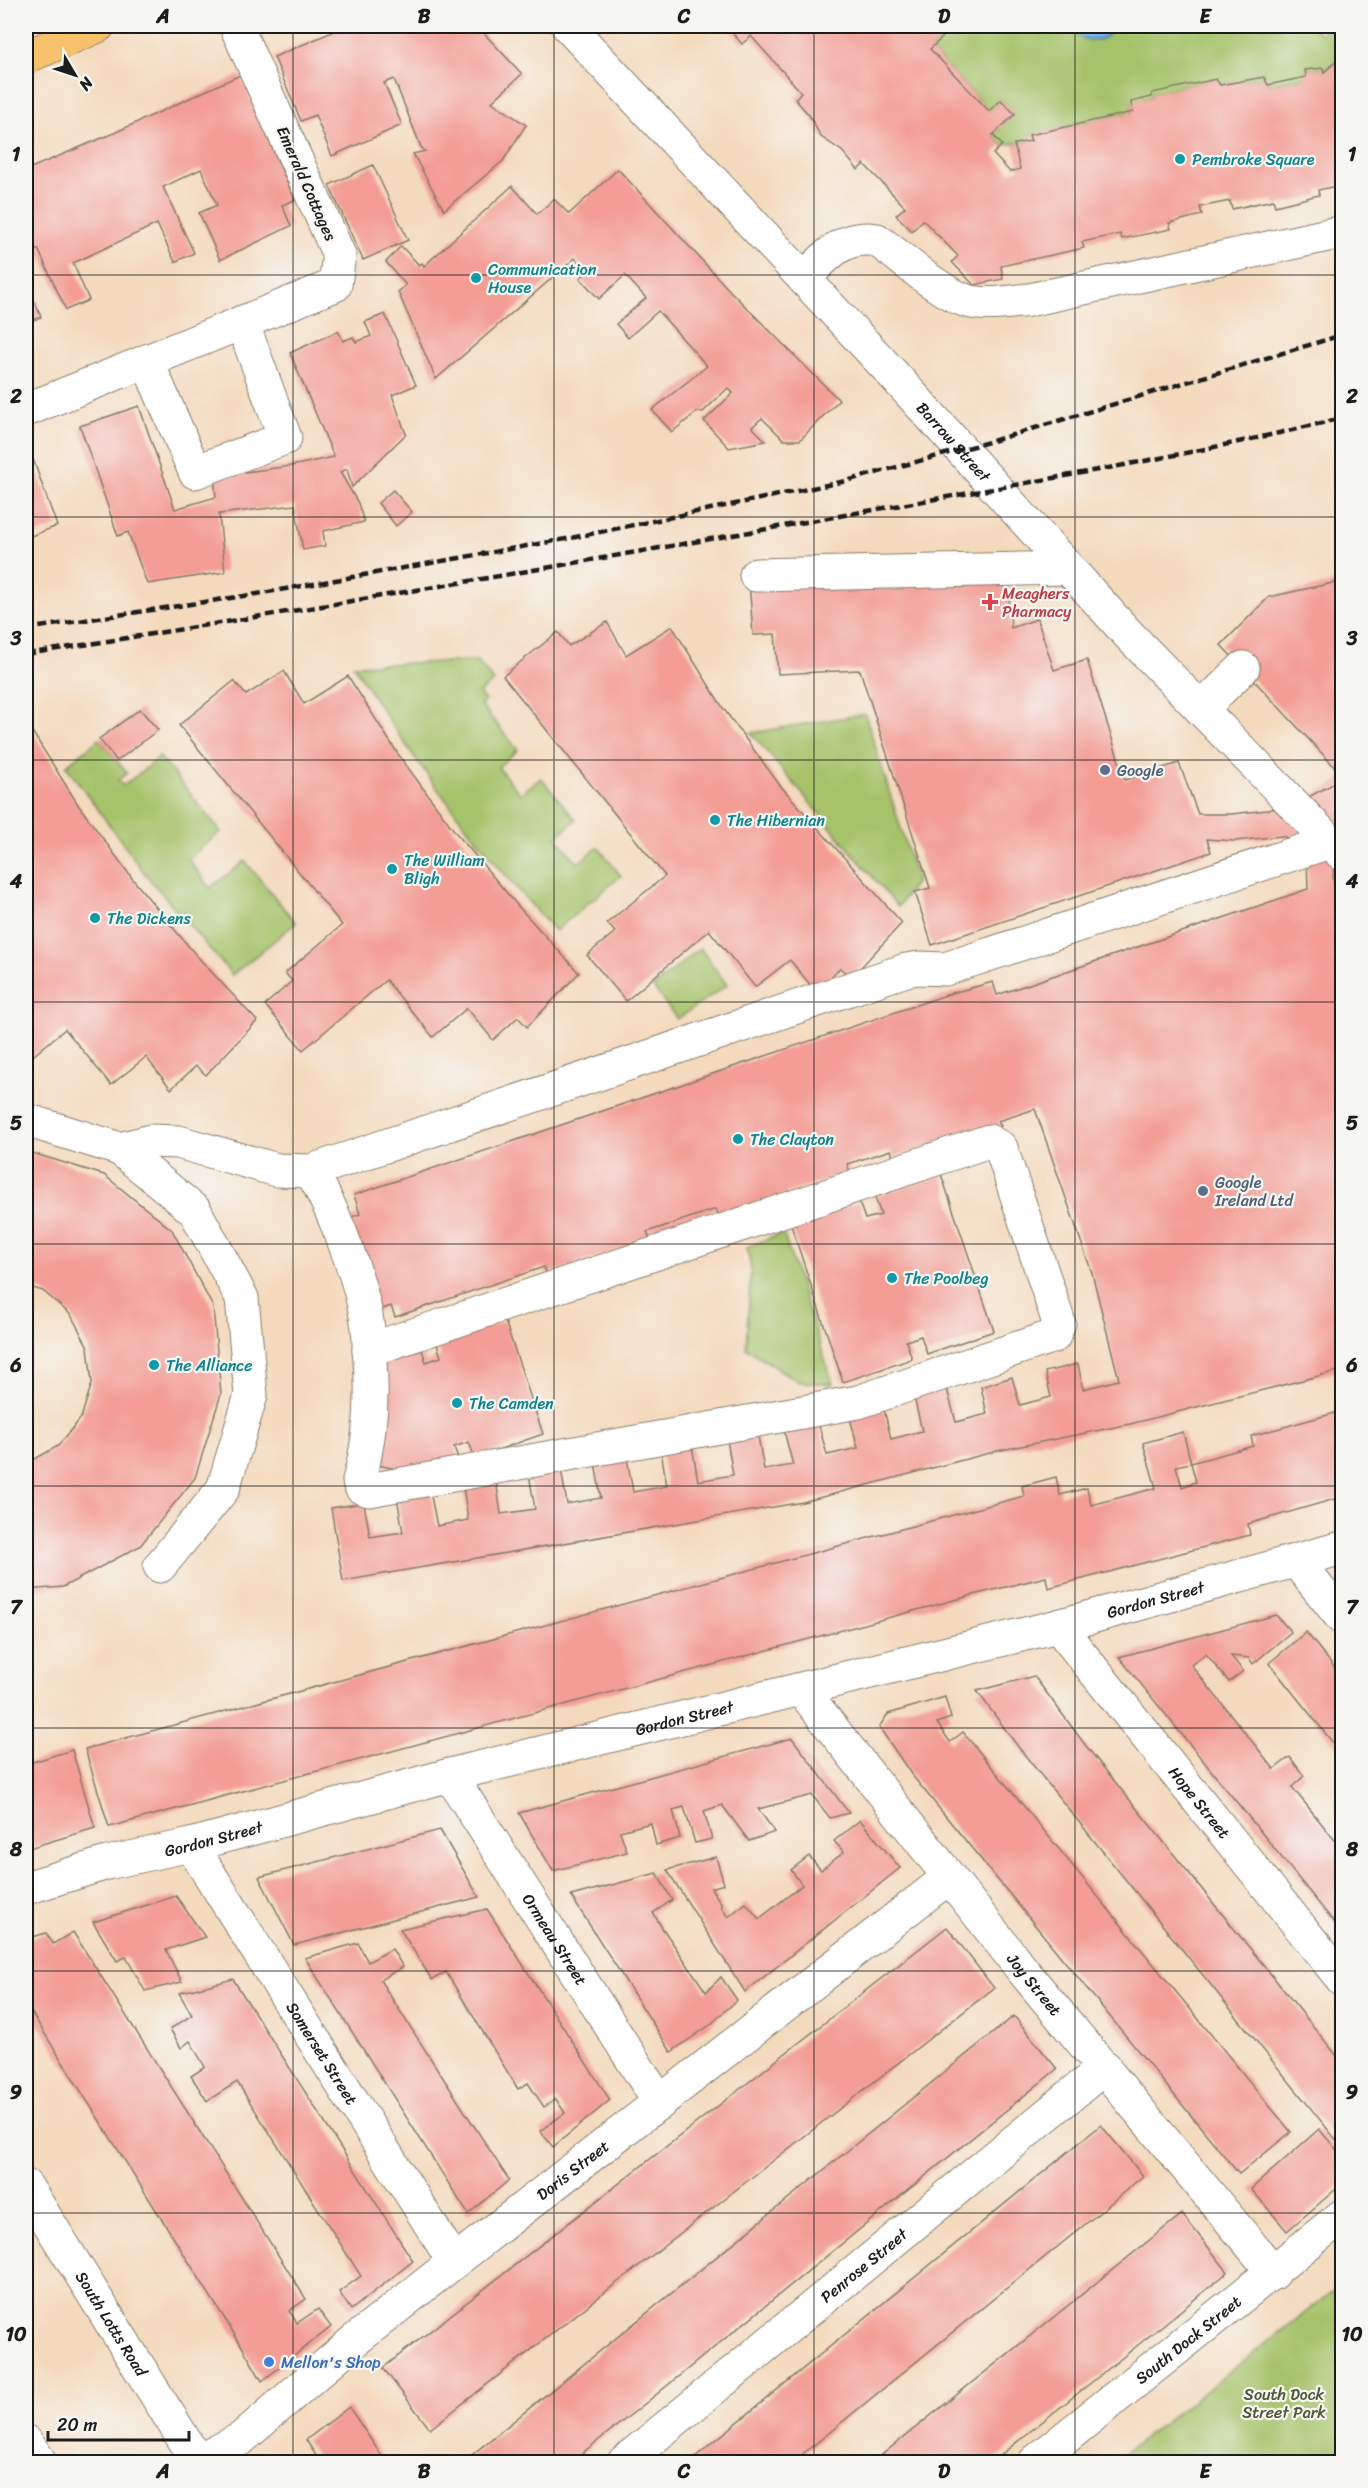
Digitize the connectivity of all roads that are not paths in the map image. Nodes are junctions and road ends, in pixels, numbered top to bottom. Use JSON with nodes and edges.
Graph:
{"nodes":[{"id":1,"x":98,"y":26,"type":"edge"},
{"id":2,"x":236,"y":26,"type":"edge"},
{"id":3,"x":568,"y":26,"type":"edge"},
{"id":4,"x":26,"y":57,"type":"edge"},
{"id":5,"x":1342,"y":232,"type":"edge"},
{"id":6,"x":804,"y":279,"type":"junction"},
{"id":7,"x":242,"y":322,"type":"junction"},
{"id":8,"x":147,"y":360,"type":"junction"},
{"id":9,"x":26,"y":410,"type":"edge"},
{"id":10,"x":1068,"y":568,"type":"junction"},
{"id":11,"x":756,"y":575,"type":"dead end"},
{"id":12,"x":1243,"y":668,"type":"dead end"},
{"id":13,"x":1201,"y":709,"type":"junction"},
{"id":14,"x":1336,"y":848,"type":"edge"},
{"id":15,"x":26,"y":1120,"type":"edge"},
{"id":16,"x":120,"y":1149,"type":"junction"},
{"id":17,"x":311,"y":1171,"type":"junction"},
{"id":18,"x":369,"y":1350,"type":"junction"},
{"id":19,"x":1342,"y":1548,"type":"edge"},
{"id":20,"x":1297,"y":1562,"type":"junction"},
{"id":21,"x":160,"y":1566,"type":"dead end"},
{"id":22,"x":1342,"y":1618,"type":"edge"},
{"id":23,"x":1058,"y":1626,"type":"junction"},
{"id":24,"x":802,"y":1690,"type":"junction"},
{"id":25,"x":450,"y":1775,"type":"junction"},
{"id":26,"x":191,"y":1845,"type":"junction"},
{"id":27,"x":948,"y":1878,"type":"junction"},
{"id":28,"x":26,"y":1888,"type":"edge"},
{"id":29,"x":1342,"y":1979,"type":"edge"},
{"id":30,"x":1105,"y":2067,"type":"junction"},
{"id":31,"x":660,"y":2103,"type":"junction"},
{"id":32,"x":26,"y":2186,"type":"edge"},
{"id":33,"x":1342,"y":2216,"type":"edge"},
{"id":34,"x":454,"y":2262,"type":"junction"},
{"id":35,"x":1274,"y":2273,"type":"junction"},
{"id":36,"x":26,"y":2442,"type":"edge"},
{"id":37,"x":40,"y":2463,"type":"edge"},
{"id":38,"x":198,"y":2463,"type":"edge"},
{"id":39,"x":624,"y":2463,"type":"edge"},
{"id":40,"x":1035,"y":2463,"type":"edge"}],
"edges":[{"from":1,"to":4,"type":"main road"},
{"from":2,"to":7,"type":"street","name":"Emerald Cottages"},
{"from":3,"to":6,"type":"street","name":"Barrow Street"},
{"from":5,"to":6,"type":"street"},
{"from":6,"to":10,"type":"street","name":"Barrow Street"},
{"from":7,"to":8,"type":"street","name":"Emerald Cottages"},
{"from":7,"to":8,"type":"street"},
{"from":8,"to":9,"type":"street","name":"Emerald Cottages"},
{"from":10,"to":11,"type":"street"},
{"from":10,"to":13,"type":"street","name":"Barrow Street"},
{"from":12,"to":13,"type":"street"},
{"from":13,"to":14,"type":"street","name":"Barrow Street"},
{"from":14,"to":17,"type":"street"},
{"from":15,"to":16,"type":"street"},
{"from":16,"to":17,"type":"street"},
{"from":16,"to":21,"type":"street"},
{"from":17,"to":18,"type":"street"},
{"from":18,"to":18,"type":"street"},
{"from":19,"to":20,"type":"street","name":"Gordon Street"},
{"from":20,"to":22,"type":"street"},
{"from":20,"to":23,"type":"street","name":"Gordon Street"},
{"from":23,"to":24,"type":"street","name":"Gordon Street"},
{"from":23,"to":29,"type":"street","name":"Hope Street"},
{"from":24,"to":25,"type":"street","name":"Gordon Street"},
{"from":24,"to":27,"type":"street","name":"Joy Street"},
{"from":25,"to":26,"type":"street","name":"Gordon Street"},
{"from":25,"to":31,"type":"street","name":"Ormeau Street"},
{"from":26,"to":28,"type":"street","name":"Gordon Street"},
{"from":26,"to":34,"type":"street","name":"Somerset Street"},
{"from":27,"to":30,"type":"street","name":"Joy Street"},
{"from":27,"to":31,"type":"street","name":"Doris Street"},
{"from":30,"to":35,"type":"street","name":"Joy Street"},
{"from":30,"to":39,"type":"street","name":"Penrose Street"},
{"from":31,"to":34,"type":"street","name":"Doris Street"},
{"from":32,"to":38,"type":"street","name":"South Lotts Road"},
{"from":33,"to":35,"type":"street","name":"South Dock Street"},
{"from":34,"to":38,"type":"street","name":"Doris Street"},
{"from":35,"to":40,"type":"street","name":"South Dock Street"},
{"from":36,"to":37,"type":"street"}]}
